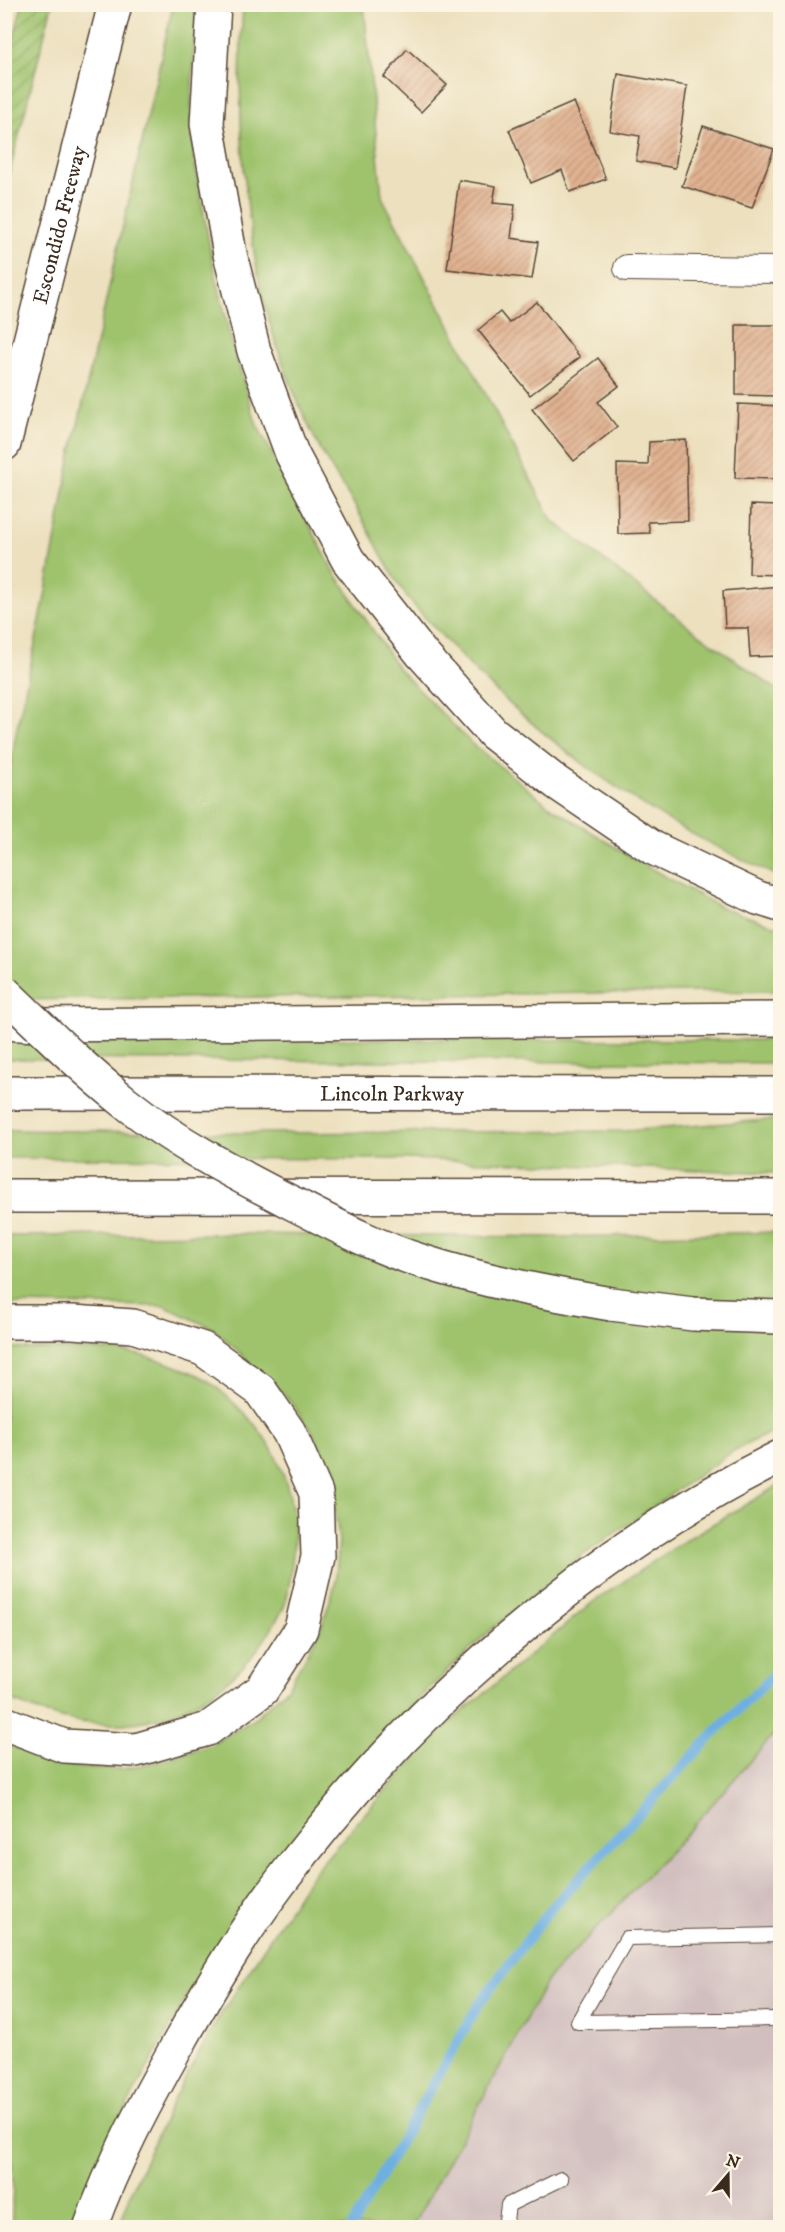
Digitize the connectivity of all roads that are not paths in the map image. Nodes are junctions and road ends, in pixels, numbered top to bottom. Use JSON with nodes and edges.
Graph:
{"nodes":[{"id":1,"x":115,"y":4,"type":"edge"},
{"id":2,"x":214,"y":4,"type":"edge"},
{"id":3,"x":627,"y":268,"type":"dead end"},
{"id":4,"x":780,"y":270,"type":"edge"},
{"id":5,"x":4,"y":444,"type":"edge"},
{"id":6,"x":769,"y":901,"type":"edge"},
{"id":7,"x":4,"y":992,"type":"edge"},
{"id":8,"x":780,"y":1019,"type":"edge"},
{"id":9,"x":4,"y":1023,"type":"edge"},
{"id":10,"x":4,"y":1093,"type":"edge"},
{"id":11,"x":780,"y":1094,"type":"edge"},
{"id":12,"x":4,"y":1196,"type":"edge"},
{"id":13,"x":780,"y":1197,"type":"edge"},
{"id":14,"x":780,"y":1317,"type":"edge"},
{"id":15,"x":4,"y":1322,"type":"edge"},
{"id":16,"x":772,"y":1461,"type":"edge"},
{"id":17,"x":4,"y":1724,"type":"edge"},
{"id":18,"x":780,"y":1935,"type":"edge"},
{"id":19,"x":780,"y":2019,"type":"edge"},
{"id":20,"x":561,"y":2179,"type":"dead end"},
{"id":21,"x":90,"y":2228,"type":"edge"},
{"id":22,"x":506,"y":2228,"type":"edge"}],
"edges":[{"from":1,"to":5,"type":"highway","name":"Escondido Freeway"},
{"from":2,"to":6,"type":"highway"},
{"from":3,"to":4,"type":"street"},
{"from":7,"to":14,"type":"highway","bridge":true},
{"from":8,"to":9,"type":"highway"},
{"from":10,"to":11,"type":"highway","name":"Lincoln Parkway"},
{"from":12,"to":13,"type":"highway"},
{"from":15,"to":17,"type":"highway"},
{"from":16,"to":21,"type":"highway"},
{"from":18,"to":19,"type":"lane"},
{"from":20,"to":22,"type":"lane"}]}
